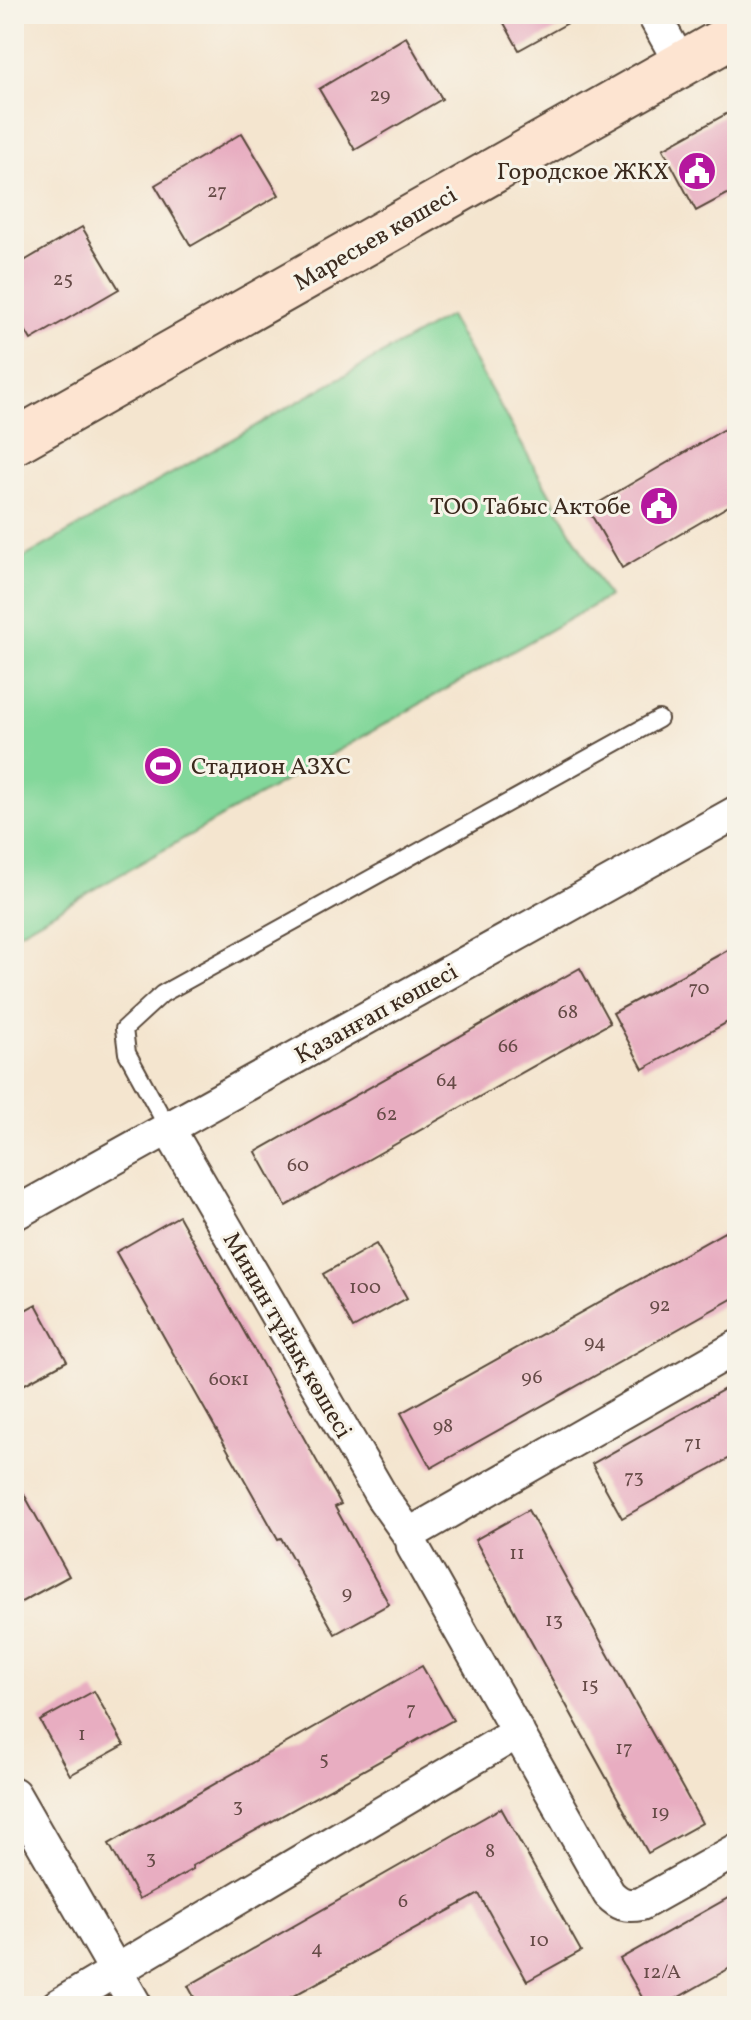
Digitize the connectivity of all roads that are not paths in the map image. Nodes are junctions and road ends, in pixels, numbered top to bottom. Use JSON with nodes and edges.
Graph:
{"nodes":[{"id":1,"x":653,"y":14,"type":"edge"},
{"id":2,"x":737,"y":33,"type":"edge"},
{"id":3,"x":681,"y":64,"type":"junction"},
{"id":4,"x":17,"y":433,"type":"edge"},
{"id":5,"x":659,"y":719,"type":"dead end"},
{"id":6,"x":737,"y":812,"type":"edge"},
{"id":7,"x":168,"y":1128,"type":"junction"},
{"id":8,"x":14,"y":1214,"type":"edge"},
{"id":9,"x":737,"y":1347,"type":"edge"},
{"id":10,"x":412,"y":1539,"type":"junction"},
{"id":11,"x":518,"y":1732,"type":"junction"},
{"id":12,"x":14,"y":1794,"type":"edge"},
{"id":13,"x":737,"y":1850,"type":"edge"},
{"id":14,"x":116,"y":1972,"type":"junction"},
{"id":15,"x":57,"y":2006,"type":"edge"},
{"id":16,"x":136,"y":2006,"type":"edge"}],
"edges":[{"from":1,"to":3,"type":"street"},
{"from":2,"to":3,"type":"main road","name":"Маресьев көшесі"},
{"from":3,"to":4,"type":"main road","name":"Маресьев көшесі"},
{"from":5,"to":7,"type":"lane"},
{"from":6,"to":7,"type":"street","name":"Қазанғап көшесі"},
{"from":7,"to":8,"type":"street","name":"Қазанғап көшесі"},
{"from":7,"to":10,"type":"street","name":"Минин тұйық көшесі"},
{"from":9,"to":10,"type":"street"},
{"from":10,"to":11,"type":"street","name":"Минин тұйық көшесі"},
{"from":11,"to":13,"type":"street","name":"Минин тұйық көшесі"},
{"from":11,"to":14,"type":"street"},
{"from":12,"to":14,"type":"street"},
{"from":14,"to":15,"type":"street"},
{"from":14,"to":16,"type":"street"}]}
